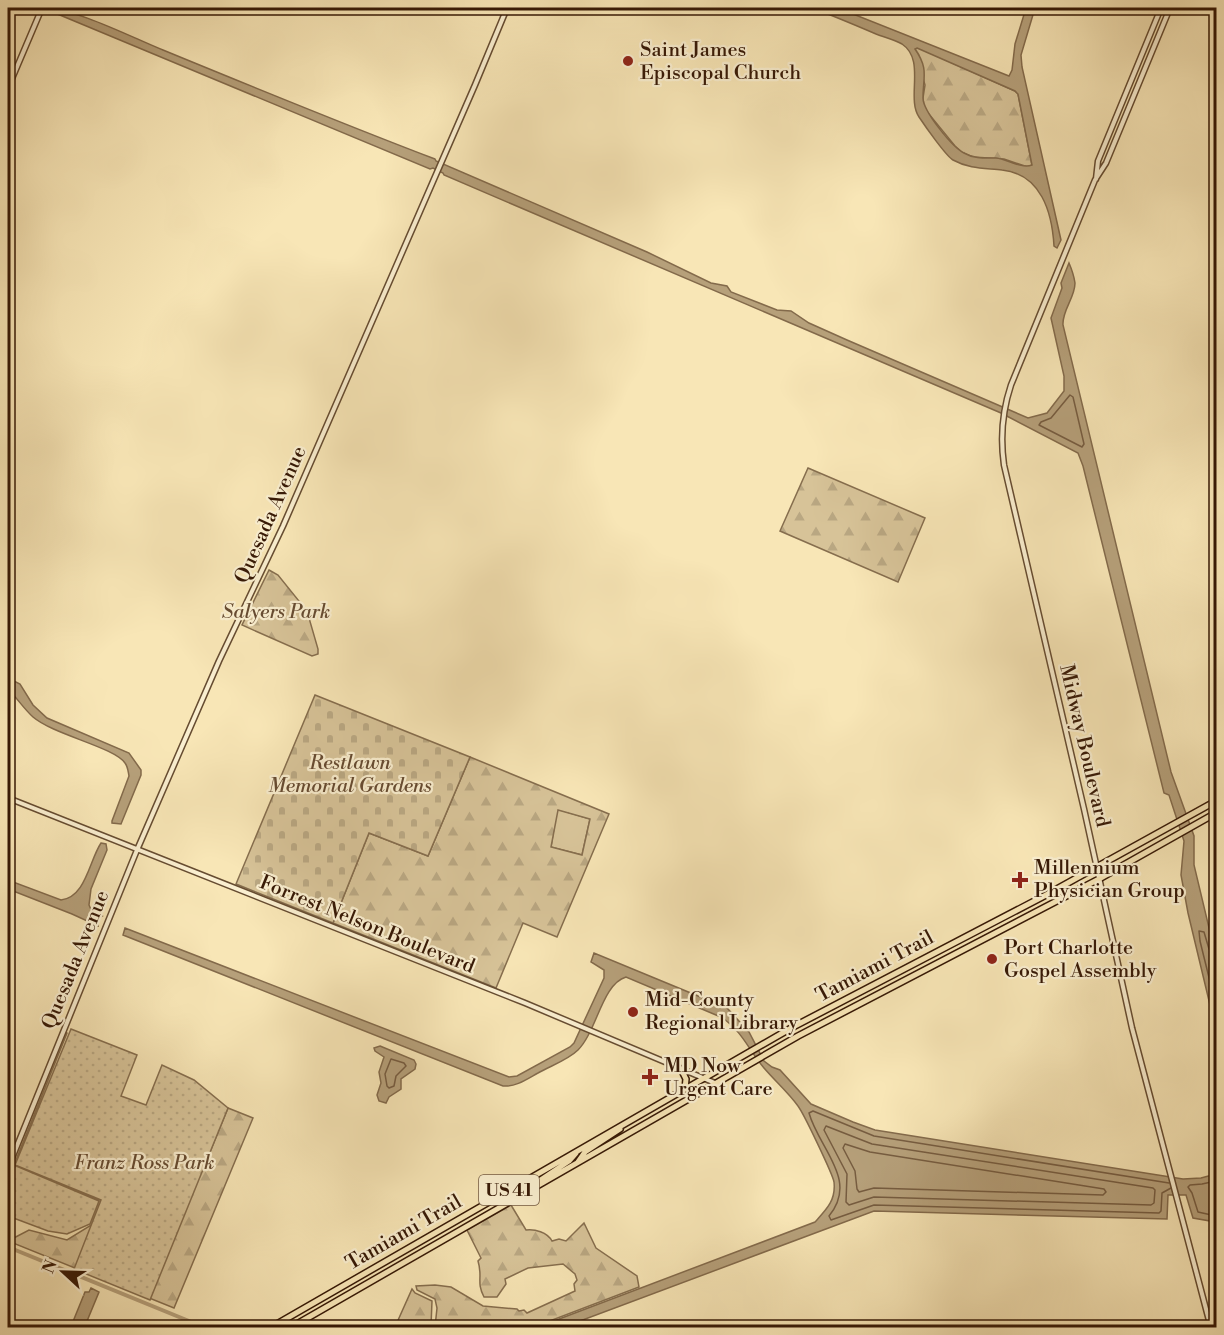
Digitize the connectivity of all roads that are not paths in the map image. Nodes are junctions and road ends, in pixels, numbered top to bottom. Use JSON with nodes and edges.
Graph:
{"nodes":[{"id":1,"x":507,"y":8,"type":"edge"},
{"id":2,"x":1161,"y":8,"type":"edge"},
{"id":3,"x":1170,"y":8,"type":"edge"},
{"id":4,"x":41,"y":9,"type":"edge"},
{"id":5,"x":8,"y":87,"type":"edge"},
{"id":6,"x":1095,"y":180,"type":"junction"},
{"id":7,"x":8,"y":798,"type":"edge"},
{"id":8,"x":1216,"y":801,"type":"edge"},
{"id":9,"x":1216,"y":813,"type":"edge"},
{"id":10,"x":137,"y":850,"type":"junction"},
{"id":11,"x":1096,"y":868,"type":"junction"},
{"id":12,"x":1099,"y":879,"type":"junction"},
{"id":13,"x":812,"y":1017,"type":"junction"},
{"id":14,"x":793,"y":1027,"type":"junction"},
{"id":15,"x":798,"y":1036,"type":"junction"},
{"id":16,"x":784,"y":1043,"type":"junction"},
{"id":17,"x":681,"y":1069,"type":"junction"},
{"id":18,"x":703,"y":1078,"type":"junction"},
{"id":19,"x":715,"y":1083,"type":"junction"},
{"id":20,"x":685,"y":1089,"type":"junction"},
{"id":21,"x":638,"y":1116,"type":"junction"},
{"id":22,"x":576,"y":1151,"type":"junction"},
{"id":23,"x":578,"y":1162,"type":"junction"},
{"id":24,"x":8,"y":1168,"type":"edge"},
{"id":25,"x":523,"y":1194,"type":"junction"},
{"id":26,"x":330,"y":1293,"type":"junction"},
{"id":27,"x":335,"y":1302,"type":"junction"},
{"id":28,"x":270,"y":1328,"type":"edge"},
{"id":29,"x":290,"y":1328,"type":"edge"},
{"id":30,"x":1211,"y":1328,"type":"edge"}],
"edges":[{"from":1,"to":10,"type":"street","name":"Quesada Avenue"},
{"from":2,"to":6,"type":"street","name":"Midway Boulevard"},
{"from":3,"to":6,"type":"street","name":"Midway Boulevard"},
{"from":4,"to":5,"type":"street"},
{"from":6,"to":11,"type":"street","name":"Midway Boulevard"},
{"from":7,"to":10,"type":"street","name":"Forrest Nelson Boulevard"},
{"from":8,"to":11,"type":"main road","name":"Tamiami Trail","number":"US 41"},
{"from":9,"to":12,"type":"main road","name":"Tamiami Trail","number":"US 41"},
{"from":10,"to":17,"type":"street","name":"Forrest Nelson Boulevard"},
{"from":10,"to":24,"type":"street","name":"Quesada Avenue"},
{"from":11,"to":12,"type":"street","name":"Midway Boulevard"},
{"from":11,"to":13,"type":"main road","name":"Tamiami Trail","number":"US 41"},
{"from":12,"to":15,"type":"main road","name":"Tamiami Trail","number":"US 41"},
{"from":12,"to":30,"type":"street","name":"Midway Boulevard"},
{"from":13,"to":14,"type":"main road","name":"Tamiami Trail","number":"US 41"},
{"from":13,"to":15,"type":"main road"},
{"from":14,"to":16,"type":"main road"},
{"from":14,"to":18,"type":"main road","name":"Tamiami Trail","number":"US 41"},
{"from":15,"to":16,"type":"main road","name":"Tamiami Trail","number":"US 41"},
{"from":16,"to":19,"type":"main road","name":"Tamiami Trail","number":"US 41"},
{"from":17,"to":18,"type":"street","name":"Forrest Nelson Boulevard"},
{"from":17,"to":20,"type":"main road"},
{"from":18,"to":19,"type":"street","name":"Forrest Nelson Boulevard"},
{"from":18,"to":20,"type":"main road","name":"Tamiami Trail","number":"US 41"},
{"from":19,"to":23,"type":"main road","name":"Tamiami Trail","number":"US 41"},
{"from":20,"to":21,"type":"main road","name":"Tamiami Trail","number":"US 41"},
{"from":21,"to":22,"type":"main road","name":"Tamiami Trail","number":"US 41"},
{"from":21,"to":23,"type":"main road"},
{"from":22,"to":25,"type":"main road"},
{"from":22,"to":26,"type":"main road","name":"Tamiami Trail","number":"US 41"},
{"from":23,"to":25,"type":"main road","name":"Tamiami Trail","number":"US 41"},
{"from":25,"to":27,"type":"main road","name":"Tamiami Trail","number":"US 41"},
{"from":26,"to":27,"type":"main road"},
{"from":26,"to":28,"type":"main road","name":"Tamiami Trail","number":"US 41"},
{"from":27,"to":29,"type":"main road","name":"Tamiami Trail","number":"US 41"}]}
